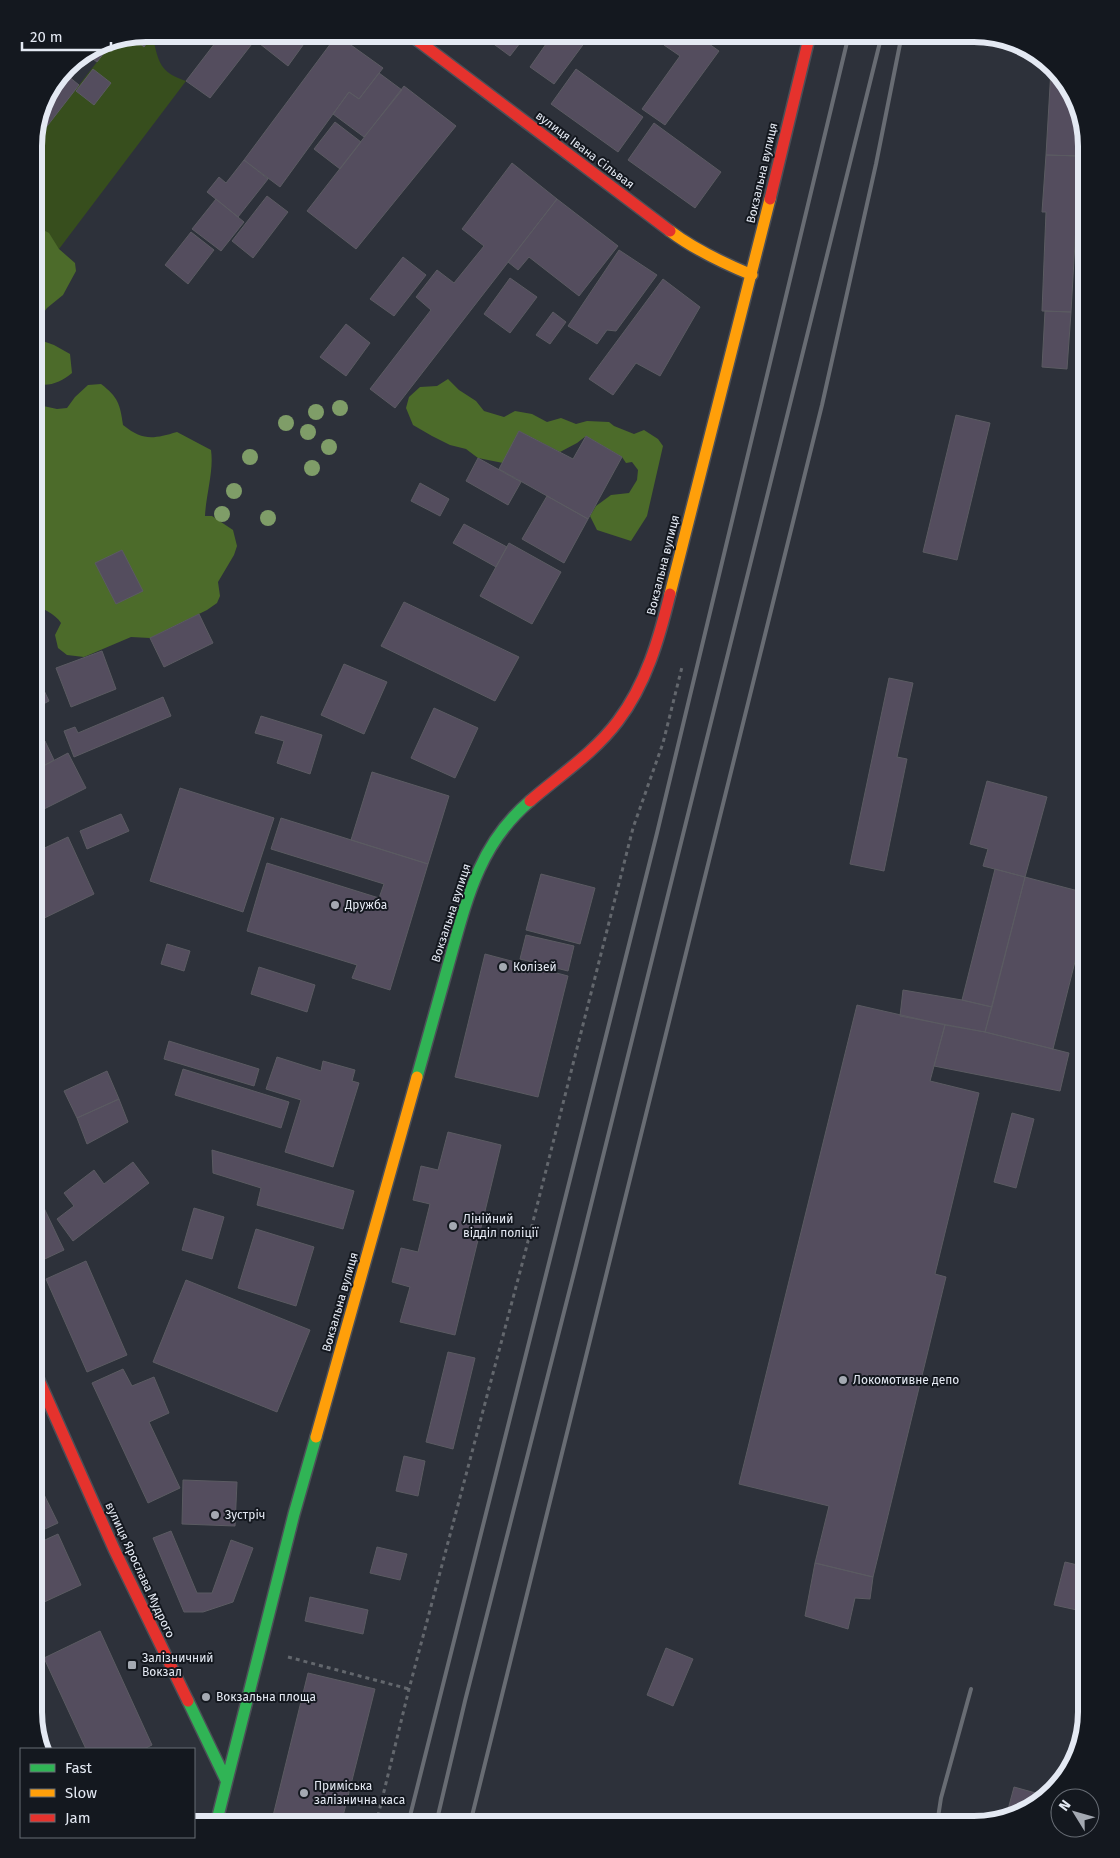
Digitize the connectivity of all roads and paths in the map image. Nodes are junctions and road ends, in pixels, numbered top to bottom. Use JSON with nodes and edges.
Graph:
{"nodes":[{"id":1,"x":420,"y":42,"type":"edge"},
{"id":2,"x":808,"y":43,"type":"edge"},
{"id":3,"x":752,"y":275,"type":"junction"},
{"id":4,"x":682,"y":666,"type":"dead end"},
{"id":5,"x":42,"y":1388,"type":"edge"},
{"id":6,"x":260,"y":1649,"type":"junction"},
{"id":7,"x":409,"y":1690,"type":"junction"},
{"id":8,"x":226,"y":1780,"type":"junction"},
{"id":9,"x":218,"y":1815,"type":"edge"},
{"id":10,"x":378,"y":1815,"type":"edge"}],
"edges":[{"from":1,"to":3,"type":"street","name":"вулиця Івана Сільвая"},
{"from":2,"to":3,"type":"street","name":"Вокзальна вулиця"},
{"from":3,"to":6,"type":"street","name":"Вокзальна вулиця"},
{"from":4,"to":7,"type":"path"},
{"from":5,"to":8,"type":"street","name":"вулиця Ярослава Мудрого"},
{"from":6,"to":7,"type":"path"},
{"from":6,"to":8,"type":"street","name":"Вокзальна вулиця"},
{"from":7,"to":10,"type":"path"},
{"from":8,"to":9,"type":"street","name":"Вокзальна вулиця"}]}
